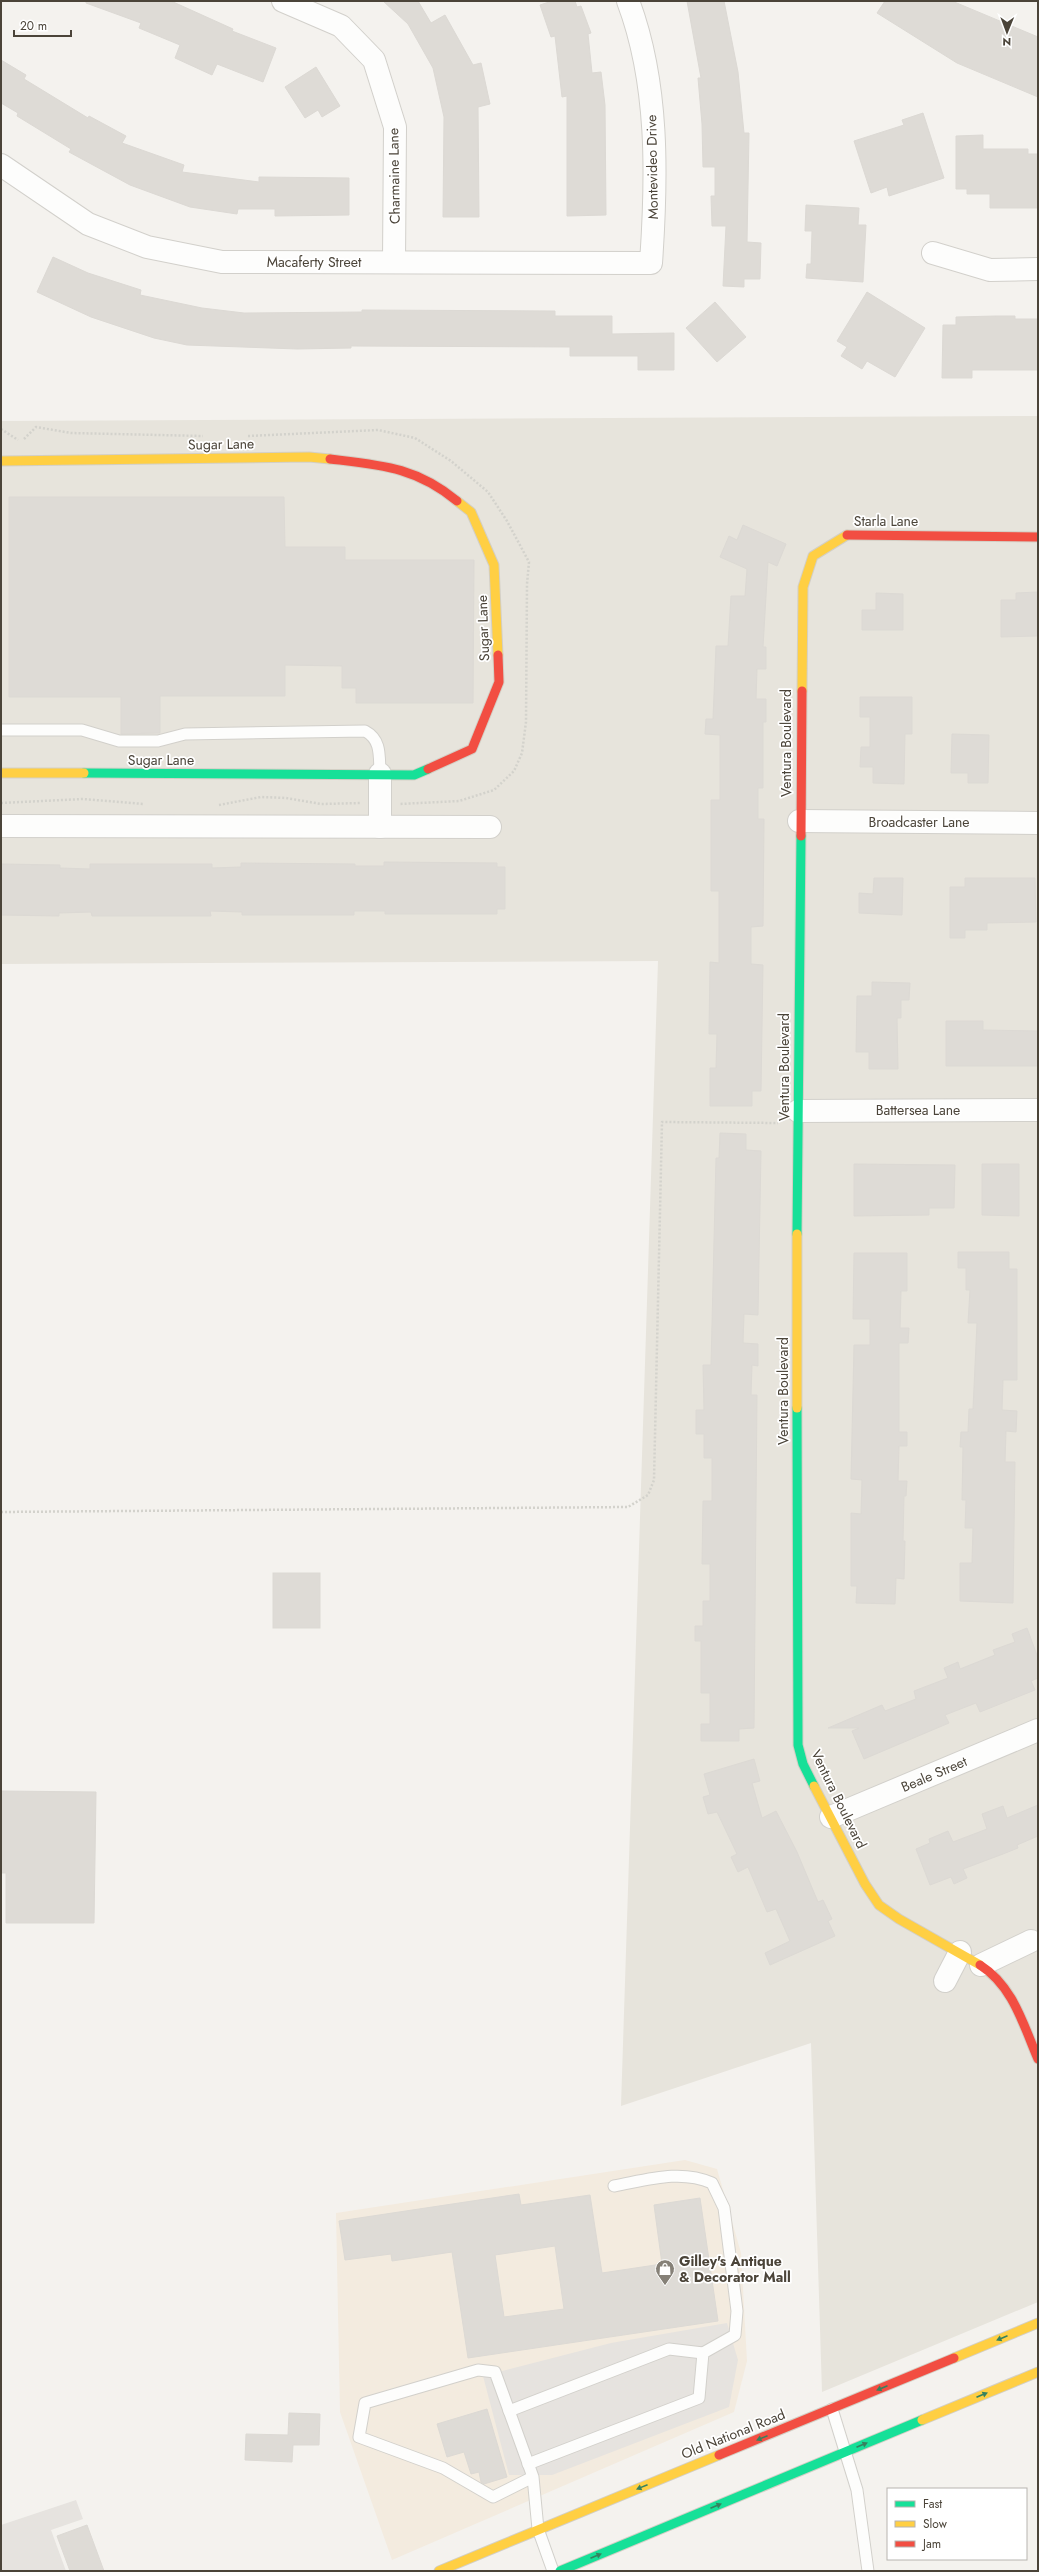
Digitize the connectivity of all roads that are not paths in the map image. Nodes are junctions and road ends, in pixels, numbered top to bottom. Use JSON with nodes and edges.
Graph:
{"nodes":[{"id":1,"x":283,"y":1,"type":"edge"},
{"id":2,"x":628,"y":1,"type":"edge"},
{"id":3,"x":1,"y":165,"type":"edge"},
{"id":4,"x":934,"y":253,"type":"dead end"},
{"id":5,"x":394,"y":262,"type":"junction"},
{"id":6,"x":651,"y":263,"type":"joint"},
{"id":7,"x":1038,"y":269,"type":"edge"},
{"id":8,"x":1,"y":461,"type":"edge"},
{"id":9,"x":1038,"y":537,"type":"edge"},
{"id":10,"x":801,"y":627,"type":"joint"},
{"id":11,"x":1,"y":730,"type":"edge"},
{"id":12,"x":1,"y":773,"type":"edge"},
{"id":13,"x":380,"y":774,"type":"junction"},
{"id":14,"x":799,"y":821,"type":"junction"},
{"id":15,"x":1038,"y":823,"type":"edge"},
{"id":16,"x":1,"y":826,"type":"edge"},
{"id":17,"x":380,"y":827,"type":"junction"},
{"id":18,"x":490,"y":827,"type":"dead end"},
{"id":19,"x":1038,"y":1110,"type":"edge"},
{"id":20,"x":797,"y":1117,"type":"junction"},
{"id":21,"x":1038,"y":1730,"type":"edge"},
{"id":22,"x":831,"y":1817,"type":"junction"},
{"id":23,"x":1030,"y":1941,"type":"dead end"},
{"id":24,"x":960,"y":1952,"type":"junction"},
{"id":25,"x":981,"y":1965,"type":"junction"},
{"id":26,"x":945,"y":1981,"type":"dead end"},
{"id":27,"x":1038,"y":2059,"type":"edge"},
{"id":28,"x":614,"y":2186,"type":"dead end"},
{"id":29,"x":1038,"y":2323,"type":"edge"},
{"id":30,"x":702,"y":2353,"type":"junction"},
{"id":31,"x":1038,"y":2372,"type":"edge"},
{"id":32,"x":832,"y":2409,"type":"junction"},
{"id":33,"x":510,"y":2411,"type":"junction"},
{"id":34,"x":846,"y":2452,"type":"junction"},
{"id":35,"x":528,"y":2464,"type":"junction"},
{"id":36,"x":533,"y":2477,"type":"junction"},
{"id":37,"x":538,"y":2529,"type":"junction"},
{"id":38,"x":439,"y":2571,"type":"edge"},
{"id":39,"x":553,"y":2571,"type":"edge"},
{"id":40,"x":560,"y":2571,"type":"edge"},
{"id":41,"x":868,"y":2571,"type":"edge"}],
"edges":[{"from":1,"to":5,"type":"street","name":"Charmaine Lane"},
{"from":2,"to":6,"type":"street","name":"Montevideo Drive"},
{"from":3,"to":5,"type":"street","name":"Macaferty Street"},
{"from":4,"to":7,"type":"street"},
{"from":5,"to":6,"type":"street","name":"Macaferty Street"},
{"from":8,"to":13,"type":"street","name":"Sugar Lane"},
{"from":9,"to":10,"type":"street","name":"Starla Lane"},
{"from":10,"to":14,"type":"street","name":"Ventura Boulevard"},
{"from":11,"to":13,"type":"lane"},
{"from":12,"to":13,"type":"street","name":"Sugar Lane"},
{"from":13,"to":17,"type":"street"},
{"from":14,"to":15,"type":"street","name":"Broadcaster Lane"},
{"from":14,"to":20,"type":"street","name":"Ventura Boulevard"},
{"from":16,"to":17,"type":"street"},
{"from":17,"to":18,"type":"street"},
{"from":19,"to":20,"type":"street","name":"Battersea Lane"},
{"from":20,"to":22,"type":"street","name":"Ventura Boulevard"},
{"from":21,"to":22,"type":"street","name":"Beale Street"},
{"from":22,"to":24,"type":"street","name":"Ventura Boulevard"},
{"from":23,"to":25,"type":"street"},
{"from":24,"to":25,"type":"street","name":"Ventura Boulevard"},
{"from":24,"to":26,"type":"street"},
{"from":25,"to":27,"type":"street","name":"Ventura Boulevard"},
{"from":28,"to":30,"type":"lane"},
{"from":29,"to":32,"type":"street","name":"Old National Road","one_way":true},
{"from":30,"to":33,"type":"lane"},
{"from":30,"to":35,"type":"lane"},
{"from":34,"to":31,"type":"street","one_way":true},
{"from":32,"to":34,"type":"lane"},
{"from":32,"to":37,"type":"street","name":"Old National Road","one_way":true},
{"from":33,"to":35,"type":"lane"},
{"from":33,"to":36,"type":"lane"},
{"from":40,"to":34,"type":"street","one_way":true},
{"from":34,"to":41,"type":"lane"},
{"from":35,"to":36,"type":"lane"},
{"from":36,"to":37,"type":"lane"},
{"from":37,"to":38,"type":"street","name":"Old National Road"},
{"from":37,"to":39,"type":"lane"}]}
